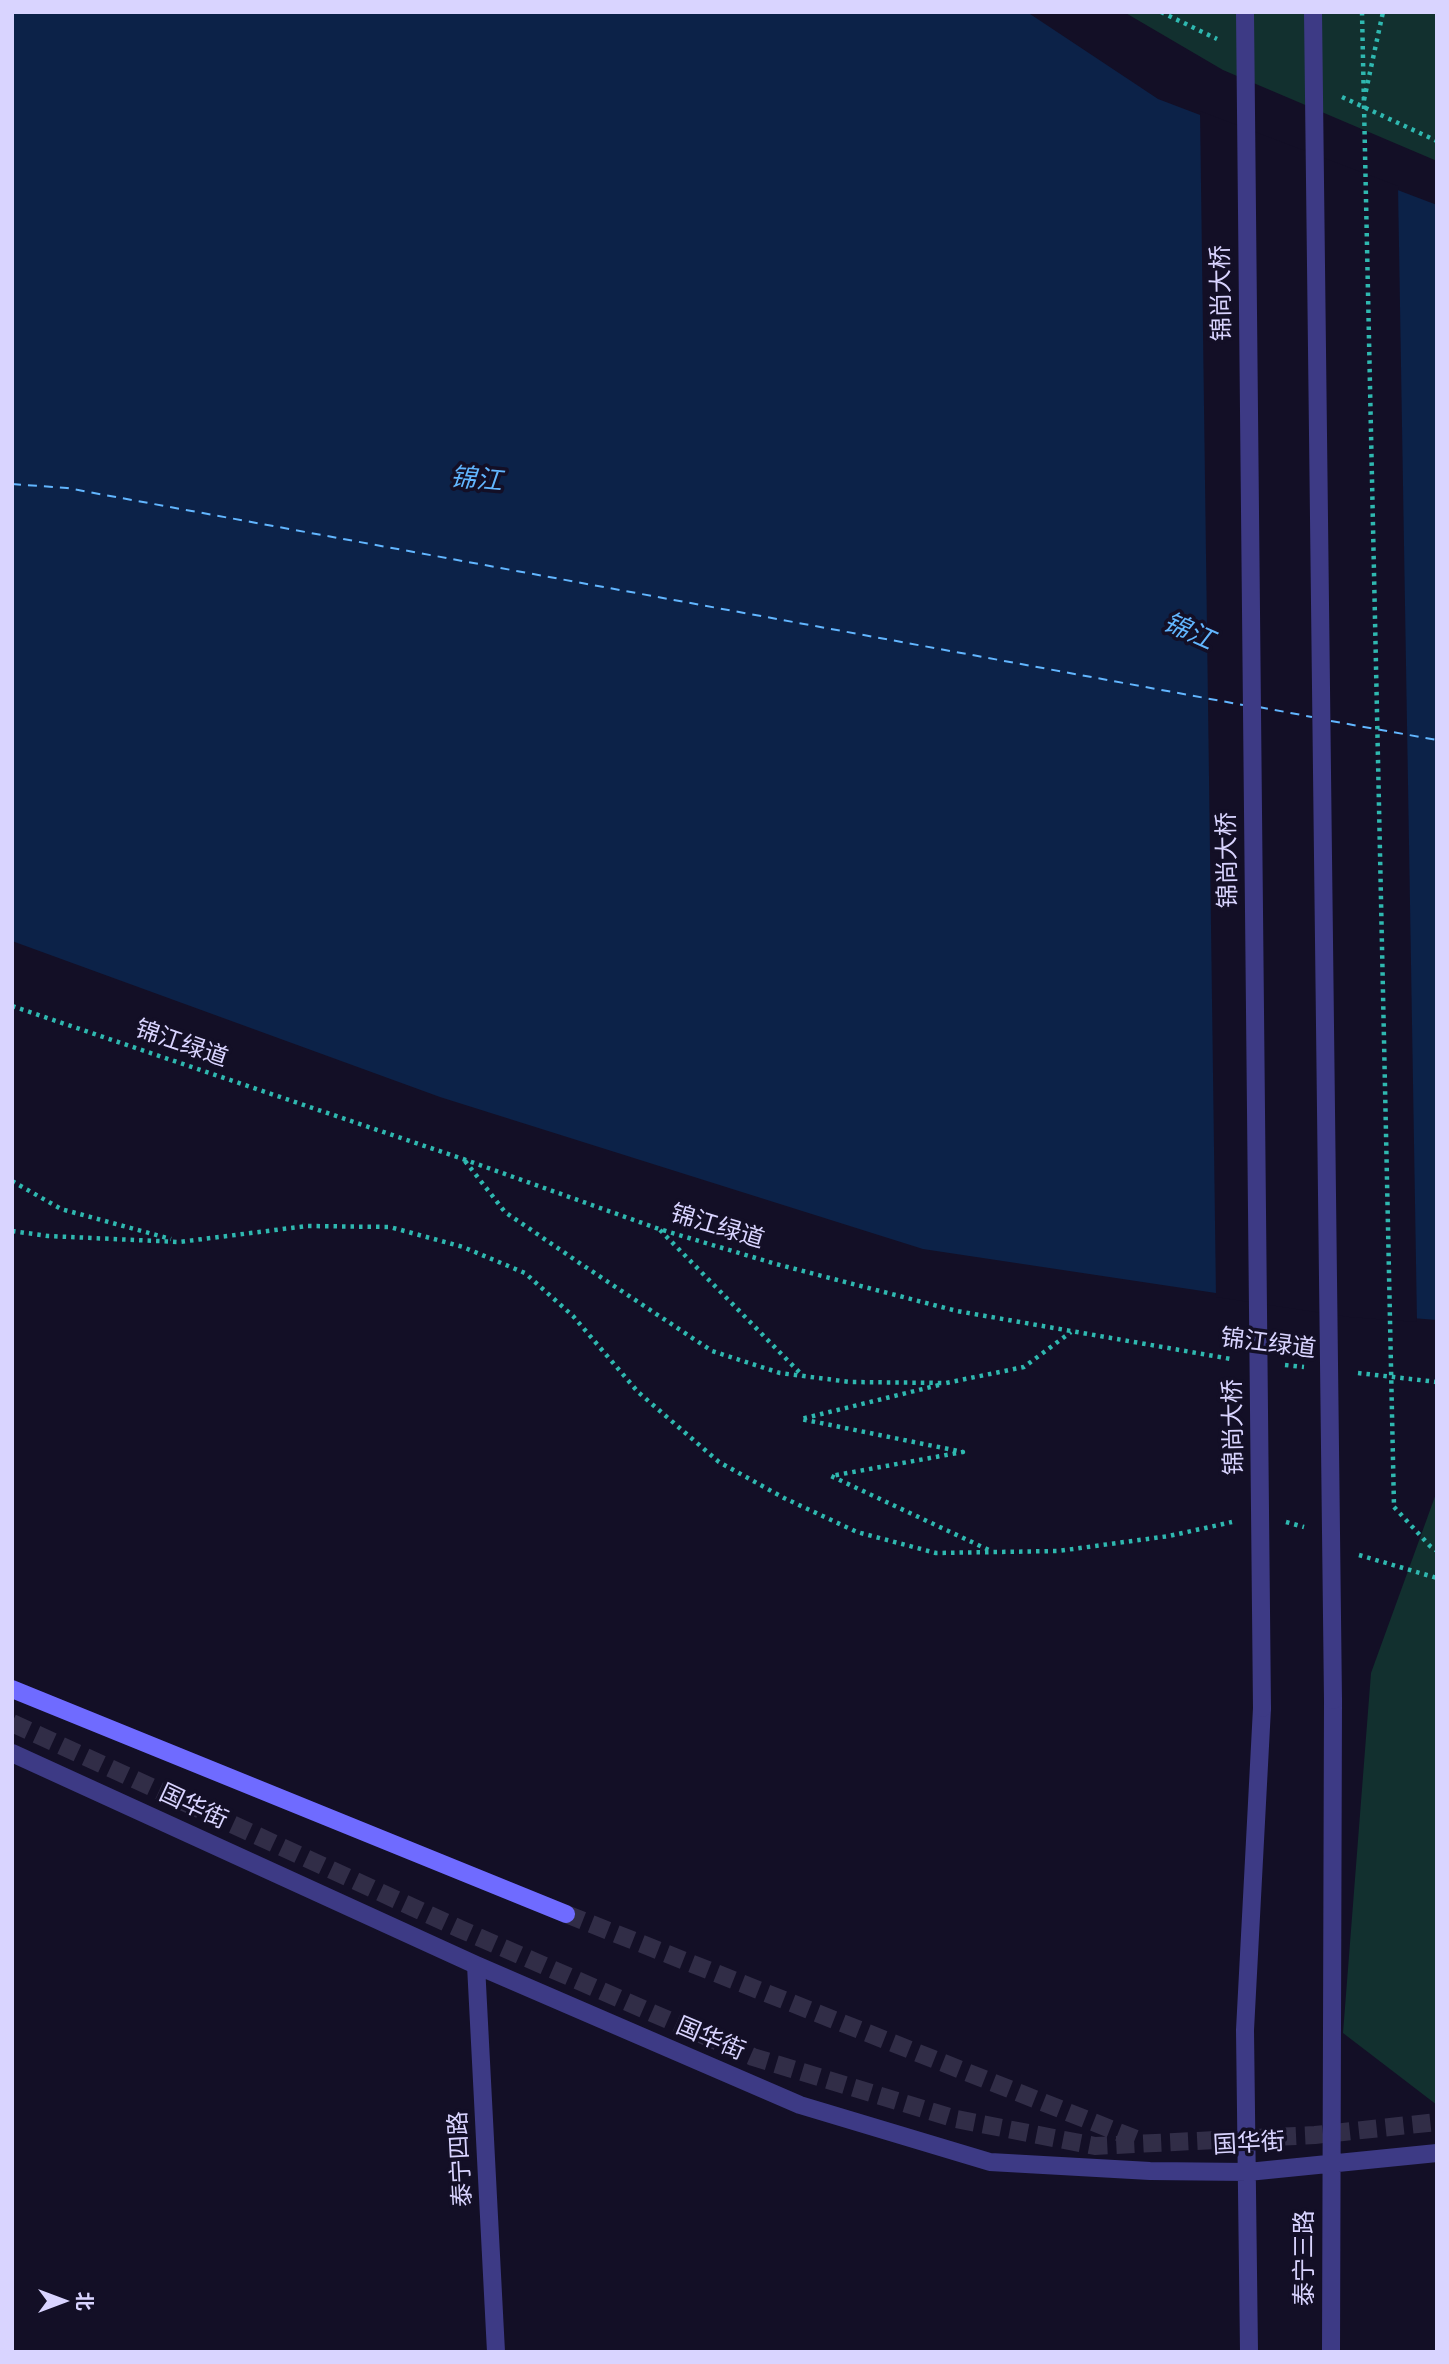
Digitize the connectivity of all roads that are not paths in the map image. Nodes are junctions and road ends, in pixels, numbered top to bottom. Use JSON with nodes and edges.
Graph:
{"nodes":[{"id":1,"x":1245,"y":12,"type":"edge"},
{"id":2,"x":1312,"y":12,"type":"edge"},
{"id":3,"x":12,"y":1689,"type":"edge"},
{"id":4,"x":12,"y":1752,"type":"edge"},
{"id":5,"x":566,"y":1913,"type":"tunnel mouth"},
{"id":6,"x":476,"y":1965,"type":"junction"},
{"id":7,"x":1437,"y":2153,"type":"edge"},
{"id":8,"x":1330,"y":2164,"type":"junction"},
{"id":9,"x":1248,"y":2172,"type":"junction"},
{"id":10,"x":496,"y":2352,"type":"edge"},
{"id":11,"x":1249,"y":2352,"type":"edge"},
{"id":12,"x":1331,"y":2352,"type":"edge"}],
"edges":[{"from":1,"to":9,"type":"street","name":"锦尚大桥","bridge":true},
{"from":2,"to":8,"type":"street","name":"泰宁三路","bridge":true},
{"from":3,"to":5,"type":"main road"},
{"from":4,"to":6,"type":"street","name":"国华街"},
{"from":6,"to":9,"type":"street","name":"国华街"},
{"from":6,"to":10,"type":"street","name":"泰宁四路"},
{"from":7,"to":8,"type":"street","name":"国华街"},
{"from":8,"to":9,"type":"street","name":"国华街"},
{"from":8,"to":12,"type":"street","name":"泰宁三路"},
{"from":9,"to":11,"type":"street"}]}
